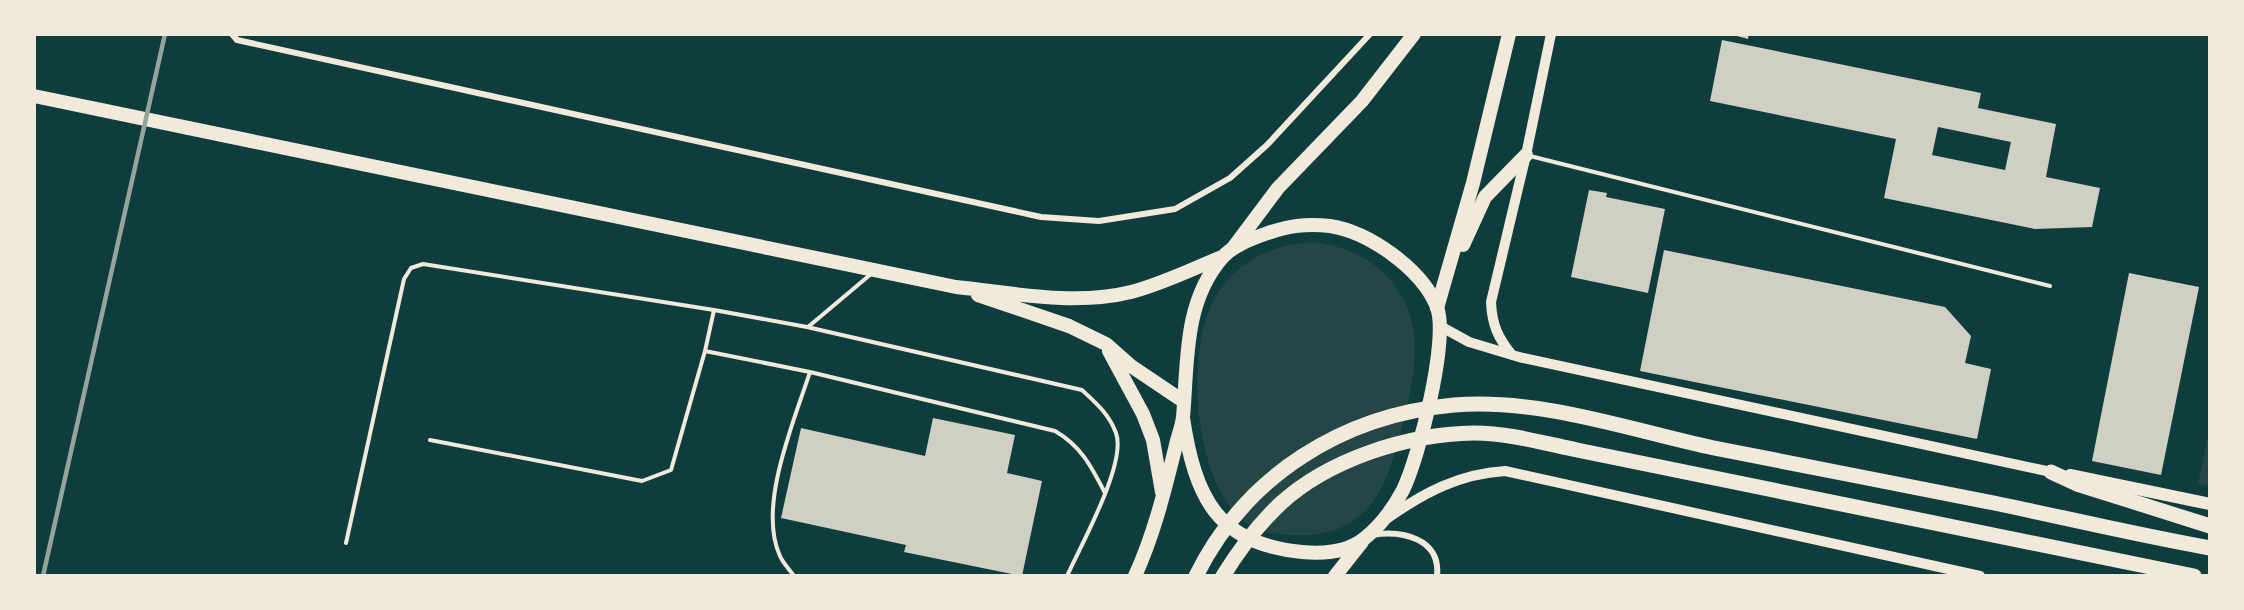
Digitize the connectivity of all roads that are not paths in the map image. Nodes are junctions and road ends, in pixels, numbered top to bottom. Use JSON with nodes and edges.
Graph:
{"nodes":[{"id":1,"x":232,"y":34,"type":"edge"},
{"id":2,"x":1370,"y":34,"type":"edge"},
{"id":3,"x":1413,"y":34,"type":"edge"},
{"id":4,"x":1509,"y":34,"type":"edge"},
{"id":5,"x":1551,"y":34,"type":"edge"},
{"id":6,"x":34,"y":96,"type":"edge"},
{"id":7,"x":1526,"y":155,"type":"junction"},
{"id":8,"x":1233,"y":248,"type":"junction"},
{"id":9,"x":1222,"y":257,"type":"junction"},
{"id":10,"x":875,"y":270,"type":"junction"},
{"id":11,"x":1449,"y":273,"type":"junction"},
{"id":12,"x":2050,"y":286,"type":"dead end"},
{"id":13,"x":956,"y":287,"type":"junction"},
{"id":14,"x":1437,"y":308,"type":"junction"},
{"id":15,"x":714,"y":310,"type":"junction"},
{"id":16,"x":1440,"y":326,"type":"junction"},
{"id":17,"x":807,"y":327,"type":"junction"},
{"id":18,"x":1106,"y":344,"type":"junction"},
{"id":19,"x":705,"y":351,"type":"junction"},
{"id":20,"x":1513,"y":355,"type":"junction"},
{"id":21,"x":810,"y":372,"type":"junction"},
{"id":22,"x":1183,"y":401,"type":"junction"},
{"id":23,"x":1183,"y":418,"type":"junction"},
{"id":24,"x":430,"y":440,"type":"dead end"},
{"id":25,"x":2051,"y":472,"type":"junction"},
{"id":26,"x":1106,"y":493,"type":"junction"},
{"id":27,"x":1163,"y":501,"type":"junction"},
{"id":28,"x":2210,"y":504,"type":"edge"},
{"id":29,"x":2210,"y":526,"type":"edge"},
{"id":30,"x":1373,"y":534,"type":"junction"},
{"id":31,"x":346,"y":543,"type":"dead end"},
{"id":32,"x":2210,"y":548,"type":"edge"},
{"id":33,"x":1338,"y":574,"type":"edge"},
{"id":34,"x":794,"y":576,"type":"edge"},
{"id":35,"x":1067,"y":576,"type":"edge"},
{"id":36,"x":1135,"y":576,"type":"edge"},
{"id":37,"x":1196,"y":576,"type":"edge"},
{"id":38,"x":1223,"y":576,"type":"edge"},
{"id":39,"x":1437,"y":576,"type":"edge"},
{"id":40,"x":1980,"y":576,"type":"edge"},
{"id":41,"x":2194,"y":576,"type":"edge"}],
"edges":[{"from":1,"to":2,"type":"street"},
{"from":3,"to":8,"type":"main road"},
{"from":4,"to":11,"type":"main road"},
{"from":5,"to":7,"type":"street"},
{"from":6,"to":10,"type":"main road"},
{"from":7,"to":11,"type":"main road"},
{"from":7,"to":12,"type":"lane"},
{"from":7,"to":20,"type":"street"},
{"from":8,"to":9,"type":"main road"},
{"from":8,"to":14,"type":"main road"},
{"from":9,"to":13,"type":"main road"},
{"from":9,"to":22,"type":"main road"},
{"from":10,"to":13,"type":"main road"},
{"from":10,"to":17,"type":"lane"},
{"from":11,"to":14,"type":"main road"},
{"from":13,"to":18,"type":"main road"},
{"from":14,"to":16,"type":"main road"},
{"from":15,"to":17,"type":"lane"},
{"from":15,"to":19,"type":"lane"},
{"from":15,"to":31,"type":"lane"},
{"from":16,"to":20,"type":"street"},
{"from":16,"to":30,"type":"main road"},
{"from":17,"to":26,"type":"lane"},
{"from":18,"to":22,"type":"main road"},
{"from":18,"to":27,"type":"main road"},
{"from":19,"to":21,"type":"lane"},
{"from":19,"to":24,"type":"lane"},
{"from":20,"to":25,"type":"street"},
{"from":21,"to":26,"type":"lane"},
{"from":21,"to":34,"type":"lane"},
{"from":22,"to":23,"type":"main road"},
{"from":23,"to":27,"type":"main road"},
{"from":23,"to":30,"type":"main road"},
{"from":25,"to":28,"type":"main road"},
{"from":25,"to":29,"type":"highway"},
{"from":26,"to":35,"type":"lane"},
{"from":27,"to":36,"type":"main road"},
{"from":30,"to":33,"type":"main road"},
{"from":30,"to":39,"type":"street"},
{"from":30,"to":40,"type":"street"},
{"from":32,"to":37,"type":"highway"},
{"from":38,"to":41,"type":"highway"}]}
